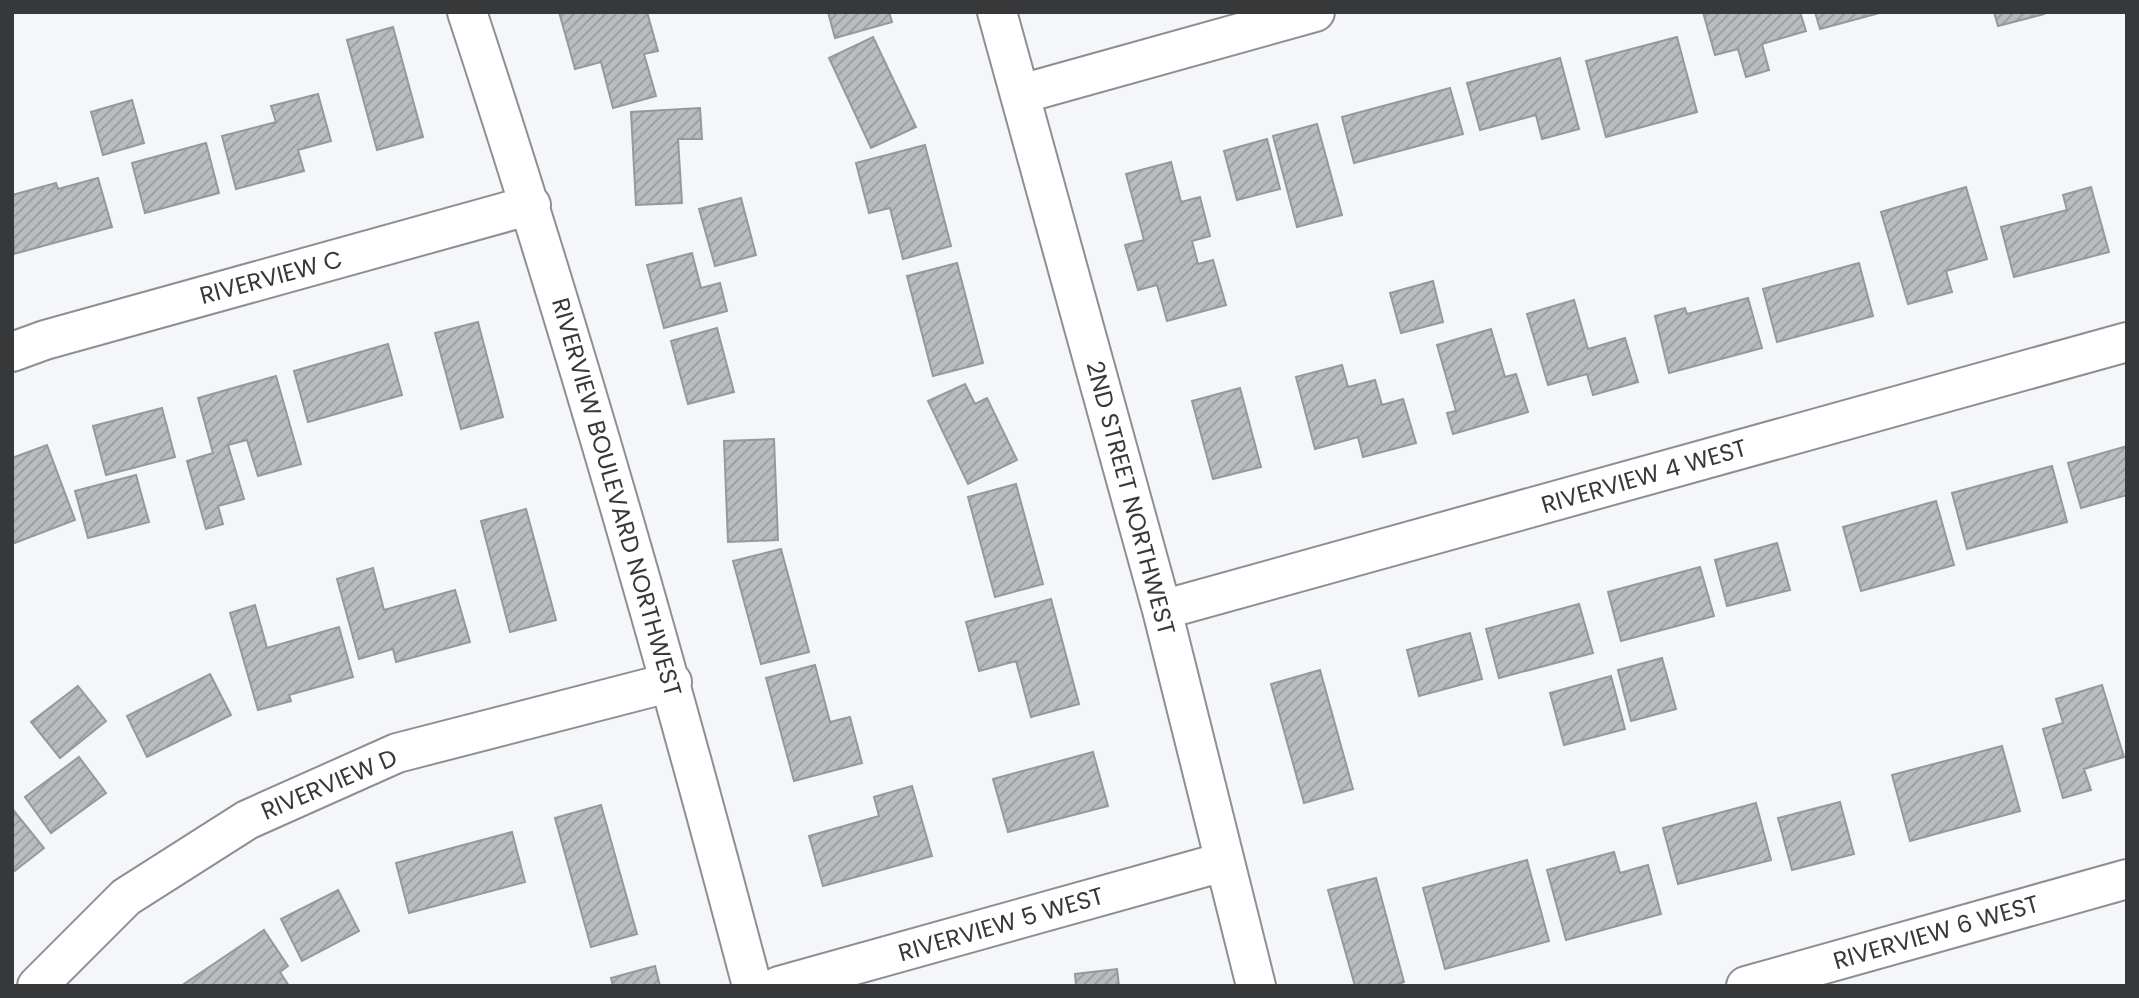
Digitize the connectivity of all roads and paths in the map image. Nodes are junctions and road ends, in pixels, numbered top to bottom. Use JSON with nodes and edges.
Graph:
{"nodes":[{"id":1,"x":467,"y":12,"type":"edge"},
{"id":2,"x":997,"y":12,"type":"edge"},
{"id":3,"x":1315,"y":12,"type":"edge"},
{"id":4,"x":1021,"y":94,"type":"junction"},
{"id":5,"x":531,"y":205,"type":"junction"},
{"id":6,"x":2127,"y":342,"type":"edge"},
{"id":7,"x":12,"y":352,"type":"edge"},
{"id":8,"x":1162,"y":610,"type":"junction"},
{"id":9,"x":672,"y":682,"type":"junction"},
{"id":10,"x":1223,"y":862,"type":"junction"},
{"id":11,"x":2127,"y":879,"type":"edge"},
{"id":12,"x":37,"y":986,"type":"edge"},
{"id":13,"x":752,"y":986,"type":"edge"},
{"id":14,"x":779,"y":986,"type":"edge"},
{"id":15,"x":1256,"y":986,"type":"edge"},
{"id":16,"x":1746,"y":986,"type":"edge"}],
"edges":[{"from":1,"to":5,"type":"street","name":"RIVERVIEW BOULEVARD NORTHWEST"},
{"from":2,"to":4,"type":"street","name":"2ND STREET NORTHWEST"},
{"from":3,"to":4,"type":"street"},
{"from":4,"to":8,"type":"street","name":"2ND STREET NORTHWEST"},
{"from":5,"to":7,"type":"street","name":"RIVERVIEW C"},
{"from":5,"to":9,"type":"street","name":"RIVERVIEW BOULEVARD NORTHWEST"},
{"from":6,"to":8,"type":"street","name":"RIVERVIEW 4 WEST"},
{"from":8,"to":10,"type":"street","name":"2ND STREET NORTHWEST"},
{"from":9,"to":12,"type":"street","name":"RIVERVIEW D"},
{"from":9,"to":13,"type":"street","name":"RIVERVIEW BOULEVARD NORTHWEST"},
{"from":10,"to":14,"type":"street","name":"RIVERVIEW 5 WEST"},
{"from":10,"to":15,"type":"street","name":"2ND STREET NORTHWEST"},
{"from":11,"to":16,"type":"street","name":"RIVERVIEW 6 WEST"}]}
